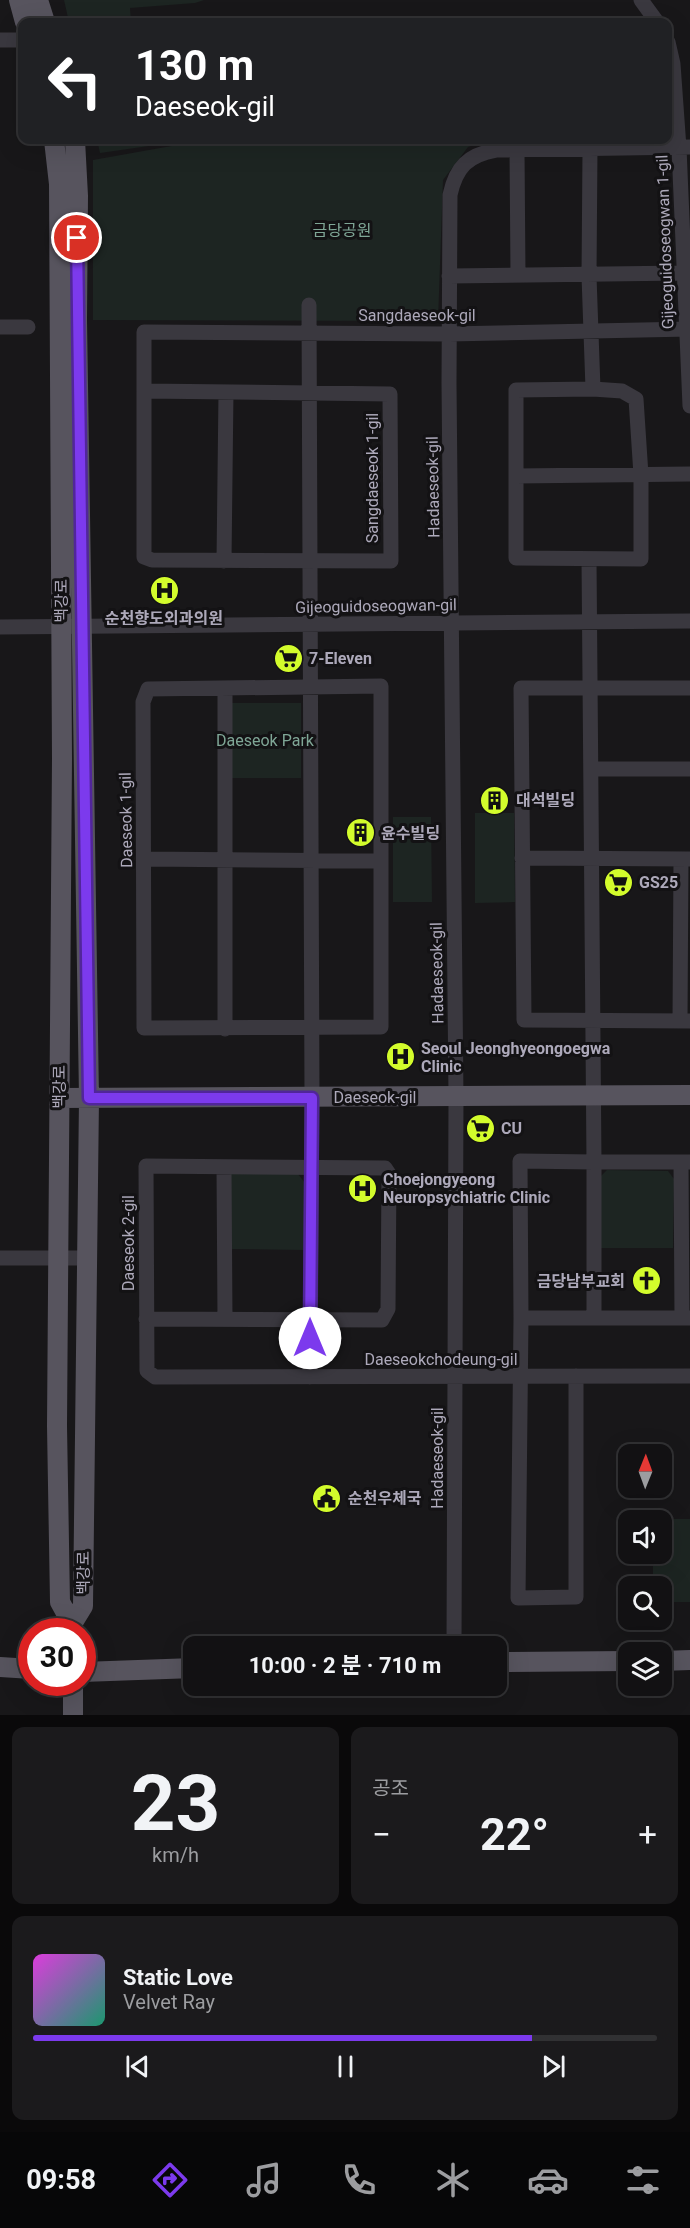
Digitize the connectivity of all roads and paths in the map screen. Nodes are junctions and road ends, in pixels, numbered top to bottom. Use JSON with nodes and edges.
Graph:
{"nodes":[{"id":1,"x":19,"y":0,"type":"edge"},
{"id":2,"x":38,"y":0,"type":"edge"},
{"id":3,"x":641,"y":0,"type":"edge"},
{"id":4,"x":24,"y":18,"type":"edge"},
{"id":5,"x":44,"y":18,"type":"edge"},
{"id":6,"x":654,"y":18,"type":"edge"},
{"id":7,"x":0,"y":40,"type":"edge"},
{"id":8,"x":18,"y":40,"type":"edge"},
{"id":9,"x":672,"y":63,"type":"edge"},
{"id":10,"x":54,"y":144,"type":"edge"},
{"id":11,"x":75,"y":144,"type":"edge"},
{"id":12,"x":685,"y":148,"type":"edge"},
{"id":13,"x":590,"y":149,"type":"junction"},
{"id":14,"x":517,"y":150,"type":"junction"},
{"id":15,"x":684,"y":273,"type":"junction"},
{"id":16,"x":518,"y":275,"type":"junction"},
{"id":17,"x":449,"y":276,"type":"junction"},
{"id":18,"x":589,"y":276,"type":"junction"},
{"id":19,"x":309,"y":304,"type":"dead end"},
{"id":20,"x":0,"y":327,"type":"edge"},
{"id":21,"x":28,"y":327,"type":"dead end"},
{"id":22,"x":689,"y":329,"type":"edge"},
{"id":23,"x":591,"y":331,"type":"junction"},
{"id":24,"x":309,"y":333,"type":"junction"},
{"id":25,"x":449,"y":334,"type":"junction"},
{"id":26,"x":689,"y":376,"type":"edge"},
{"id":27,"x":593,"y":389,"type":"junction"},
{"id":28,"x":144,"y":391,"type":"junction"},
{"id":29,"x":226,"y":392,"type":"junction"},
{"id":30,"x":309,"y":393,"type":"junction"},
{"id":31,"x":690,"y":406,"type":"edge"},
{"id":32,"x":690,"y":474,"type":"edge"},
{"id":33,"x":641,"y":475,"type":"junction"},
{"id":34,"x":516,"y":476,"type":"junction"},
{"id":35,"x":589,"y":559,"type":"junction"},
{"id":36,"x":224,"y":561,"type":"junction"},
{"id":37,"x":309,"y":562,"type":"junction"},
{"id":38,"x":690,"y":621,"type":"edge"},
{"id":39,"x":589,"y":622,"type":"junction"},
{"id":40,"x":452,"y":623,"type":"junction"},
{"id":41,"x":309,"y":624,"type":"junction"},
{"id":42,"x":0,"y":627,"type":"edge"},
{"id":43,"x":62,"y":627,"type":"junction"},
{"id":44,"x":83,"y":627,"type":"junction"},
{"id":45,"x":309,"y":687,"type":"junction"},
{"id":46,"x":225,"y":688,"type":"junction"},
{"id":47,"x":590,"y":688,"type":"junction"},
{"id":48,"x":690,"y":688,"type":"edge"},
{"id":49,"x":591,"y":769,"type":"junction"},
{"id":50,"x":690,"y":769,"type":"edge"},
{"id":51,"x":522,"y":858,"type":"junction"},
{"id":52,"x":592,"y":858,"type":"junction"},
{"id":53,"x":145,"y":859,"type":"junction"},
{"id":54,"x":685,"y":859,"type":"edge"},
{"id":55,"x":224,"y":860,"type":"junction"},
{"id":56,"x":310,"y":860,"type":"junction"},
{"id":57,"x":381,"y":861,"type":"junction"},
{"id":58,"x":594,"y":1021,"type":"junction"},
{"id":59,"x":685,"y":1021,"type":"edge"},
{"id":60,"x":312,"y":1028,"type":"junction"},
{"id":61,"x":225,"y":1029,"type":"junction"},
{"id":62,"x":594,"y":1095,"type":"junction"},
{"id":63,"x":690,"y":1095,"type":"edge"},
{"id":64,"x":456,"y":1097,"type":"junction"},
{"id":65,"x":59,"y":1098,"type":"junction"},
{"id":66,"x":89,"y":1098,"type":"junction"},
{"id":67,"x":312,"y":1098,"type":"junction"},
{"id":68,"x":594,"y":1162,"type":"junction"},
{"id":69,"x":685,"y":1162,"type":"edge"},
{"id":70,"x":224,"y":1167,"type":"junction"},
{"id":71,"x":312,"y":1168,"type":"junction"},
{"id":72,"x":0,"y":1257,"type":"edge"},
{"id":73,"x":58,"y":1257,"type":"junction"},
{"id":74,"x":86,"y":1258,"type":"junction"},
{"id":75,"x":521,"y":1318,"type":"junction"},
{"id":76,"x":591,"y":1318,"type":"junction"},
{"id":77,"x":686,"y":1318,"type":"edge"},
{"id":78,"x":146,"y":1319,"type":"junction"},
{"id":79,"x":225,"y":1319,"type":"junction"},
{"id":80,"x":310,"y":1319,"type":"junction"},
{"id":81,"x":520,"y":1376,"type":"junction"},
{"id":82,"x":576,"y":1376,"type":"junction"},
{"id":83,"x":690,"y":1376,"type":"edge"},
{"id":84,"x":310,"y":1377,"type":"junction"},
{"id":85,"x":455,"y":1377,"type":"junction"},
{"id":86,"x":67,"y":1618,"type":"edge"},
{"id":87,"x":77,"y":1618,"type":"edge"},
{"id":88,"x":454,"y":1636,"type":"edge"},
{"id":89,"x":690,"y":1660,"type":"edge"},
{"id":90,"x":618,"y":1661,"type":"edge"},
{"id":91,"x":672,"y":1661,"type":"edge"},
{"id":92,"x":507,"y":1662,"type":"edge"},
{"id":93,"x":0,"y":1667,"type":"edge"},
{"id":94,"x":18,"y":1668,"type":"edge"},
{"id":95,"x":183,"y":1668,"type":"edge"},
{"id":96,"x":96,"y":1672,"type":"edge"},
{"id":97,"x":73,"y":1696,"type":"edge"},
{"id":98,"x":73,"y":1715,"type":"edge"}],
"edges":[{"from":1,"to":4,"type":"main road"},
{"from":2,"to":5,"type":"main road"},
{"from":3,"to":6,"type":"street"},
{"from":7,"to":8,"type":"street"},
{"from":9,"to":12,"type":"street","name":"Gijeoguidoseogwan 1-gil"},
{"from":10,"to":43,"type":"main road","name":"백강로"},
{"from":11,"to":44,"type":"main road","name":"백강로"},
{"from":12,"to":13,"type":"street","name":"Hadaeseok-gil"},
{"from":12,"to":15,"type":"street","name":"Gijeoguidoseogwan 1-gil"},
{"from":13,"to":14,"type":"street","name":"Hadaeseok-gil"},
{"from":13,"to":18,"type":"street"},
{"from":14,"to":16,"type":"street"},
{"from":14,"to":17,"type":"street","name":"Hadaeseok-gil"},
{"from":15,"to":18,"type":"street"},
{"from":15,"to":22,"type":"street","name":"Gijeoguidoseogwan 1-gil"},
{"from":16,"to":17,"type":"street"},
{"from":16,"to":18,"type":"street"},
{"from":17,"to":25,"type":"street","name":"Hadaeseok-gil"},
{"from":18,"to":23,"type":"street"},
{"from":19,"to":24,"type":"street"},
{"from":20,"to":21,"type":"street"},
{"from":22,"to":23,"type":"street","name":"Sangdaeseok-gil"},
{"from":22,"to":26,"type":"street","name":"Gijeoguidoseogwan 1-gil"},
{"from":23,"to":25,"type":"street","name":"Sangdaeseok-gil"},
{"from":23,"to":27,"type":"street"},
{"from":24,"to":25,"type":"street","name":"Sangdaeseok-gil"},
{"from":24,"to":28,"type":"street","name":"Sangdaeseok-gil"},
{"from":24,"to":30,"type":"street"},
{"from":25,"to":40,"type":"street","name":"Hadaeseok-gil"},
{"from":26,"to":31,"type":"street","name":"Gijeoguidoseogwan 1-gil"},
{"from":27,"to":33,"type":"street"},
{"from":27,"to":34,"type":"street"},
{"from":28,"to":29,"type":"street","name":"Sangdaeseok 1-gil"},
{"from":28,"to":36,"type":"street","name":"Sangdaeseok 1-gil"},
{"from":29,"to":30,"type":"street","name":"Sangdaeseok 1-gil"},
{"from":29,"to":36,"type":"street"},
{"from":30,"to":37,"type":"street"},
{"from":30,"to":37,"type":"street","name":"Sangdaeseok 1-gil"},
{"from":32,"to":33,"type":"street"},
{"from":33,"to":34,"type":"street"},
{"from":33,"to":35,"type":"street"},
{"from":34,"to":35,"type":"street"},
{"from":35,"to":39,"type":"street"},
{"from":36,"to":37,"type":"street","name":"Sangdaeseok 1-gil"},
{"from":37,"to":41,"type":"street"},
{"from":38,"to":39,"type":"street","name":"Gijeoguidoseogwan-gil"},
{"from":39,"to":40,"type":"street","name":"Gijeoguidoseogwan-gil"},
{"from":39,"to":47,"type":"street"},
{"from":40,"to":41,"type":"street","name":"Gijeoguidoseogwan-gil"},
{"from":40,"to":64,"type":"street","name":"Hadaeseok-gil"},
{"from":41,"to":44,"type":"street","name":"Gijeoguidoseogwan-gil"},
{"from":41,"to":45,"type":"street"},
{"from":42,"to":43,"type":"street","name":"Gijeoguidoseogwan-gil"},
{"from":43,"to":44,"type":"street","name":"Gijeoguidoseogwan-gil"},
{"from":43,"to":65,"type":"main road","name":"백강로"},
{"from":44,"to":66,"type":"main road","name":"백강로"},
{"from":45,"to":46,"type":"street","name":"Daeseok 1-gil"},
{"from":45,"to":56,"type":"street"},
{"from":45,"to":57,"type":"street","name":"Daeseok 1-gil"},
{"from":46,"to":53,"type":"street","name":"Daeseok 1-gil"},
{"from":46,"to":55,"type":"street"},
{"from":47,"to":48,"type":"street"},
{"from":47,"to":49,"type":"street"},
{"from":47,"to":51,"type":"street"},
{"from":49,"to":50,"type":"street"},
{"from":49,"to":52,"type":"street"},
{"from":51,"to":52,"type":"street"},
{"from":51,"to":58,"type":"street"},
{"from":52,"to":54,"type":"street"},
{"from":52,"to":58,"type":"street"},
{"from":53,"to":55,"type":"street"},
{"from":53,"to":61,"type":"street","name":"Daeseok 1-gil"},
{"from":54,"to":59,"type":"street"},
{"from":55,"to":56,"type":"street"},
{"from":55,"to":61,"type":"street"},
{"from":56,"to":57,"type":"street"},
{"from":56,"to":60,"type":"street"},
{"from":57,"to":60,"type":"street","name":"Daeseok 1-gil"},
{"from":58,"to":59,"type":"street"},
{"from":58,"to":62,"type":"street"},
{"from":60,"to":61,"type":"street"},
{"from":60,"to":67,"type":"street"},
{"from":62,"to":63,"type":"main road","name":"Daeseok-gil"},
{"from":62,"to":64,"type":"main road","name":"Daeseok-gil"},
{"from":62,"to":68,"type":"street"},
{"from":64,"to":67,"type":"main road","name":"Daeseok-gil"},
{"from":64,"to":85,"type":"street","name":"Hadaeseok-gil"},
{"from":65,"to":66,"type":"main road","name":"Daeseok-gil"},
{"from":65,"to":73,"type":"main road","name":"백강로"},
{"from":66,"to":67,"type":"main road","name":"Daeseok-gil"},
{"from":66,"to":74,"type":"main road","name":"백강로"},
{"from":67,"to":71,"type":"street"},
{"from":68,"to":69,"type":"street"},
{"from":68,"to":75,"type":"street"},
{"from":68,"to":76,"type":"street"},
{"from":69,"to":77,"type":"street"},
{"from":70,"to":71,"type":"street","name":"Daeseok 2-gil"},
{"from":70,"to":78,"type":"street","name":"Daeseok 2-gil"},
{"from":70,"to":79,"type":"street"},
{"from":71,"to":80,"type":"street"},
{"from":71,"to":80,"type":"street","name":"Daeseok 2-gil"},
{"from":72,"to":73,"type":"street"},
{"from":73,"to":74,"type":"street"},
{"from":73,"to":86,"type":"main road","name":"백강로"},
{"from":74,"to":87,"type":"main road","name":"백강로"},
{"from":75,"to":76,"type":"street"},
{"from":75,"to":81,"type":"street"},
{"from":76,"to":77,"type":"street"},
{"from":78,"to":79,"type":"street","name":"Daeseok 2-gil"},
{"from":78,"to":84,"type":"street","name":"Daeseokchodeung-gil"},
{"from":79,"to":80,"type":"street","name":"Daeseok 2-gil"},
{"from":80,"to":84,"type":"street"},
{"from":81,"to":82,"type":"street","name":"Daeseokchodeung-gil"},
{"from":81,"to":82,"type":"street"},
{"from":81,"to":85,"type":"street","name":"Daeseokchodeung-gil"},
{"from":82,"to":83,"type":"street","name":"Daeseokchodeung-gil"},
{"from":84,"to":85,"type":"street","name":"Daeseokchodeung-gil"},
{"from":85,"to":88,"type":"street","name":"Hadaeseok-gil"},
{"from":89,"to":91,"type":"main road"},
{"from":90,"to":92,"type":"main road"},
{"from":93,"to":94,"type":"main road"},
{"from":95,"to":96,"type":"main road"},
{"from":97,"to":98,"type":"main road"}]}
